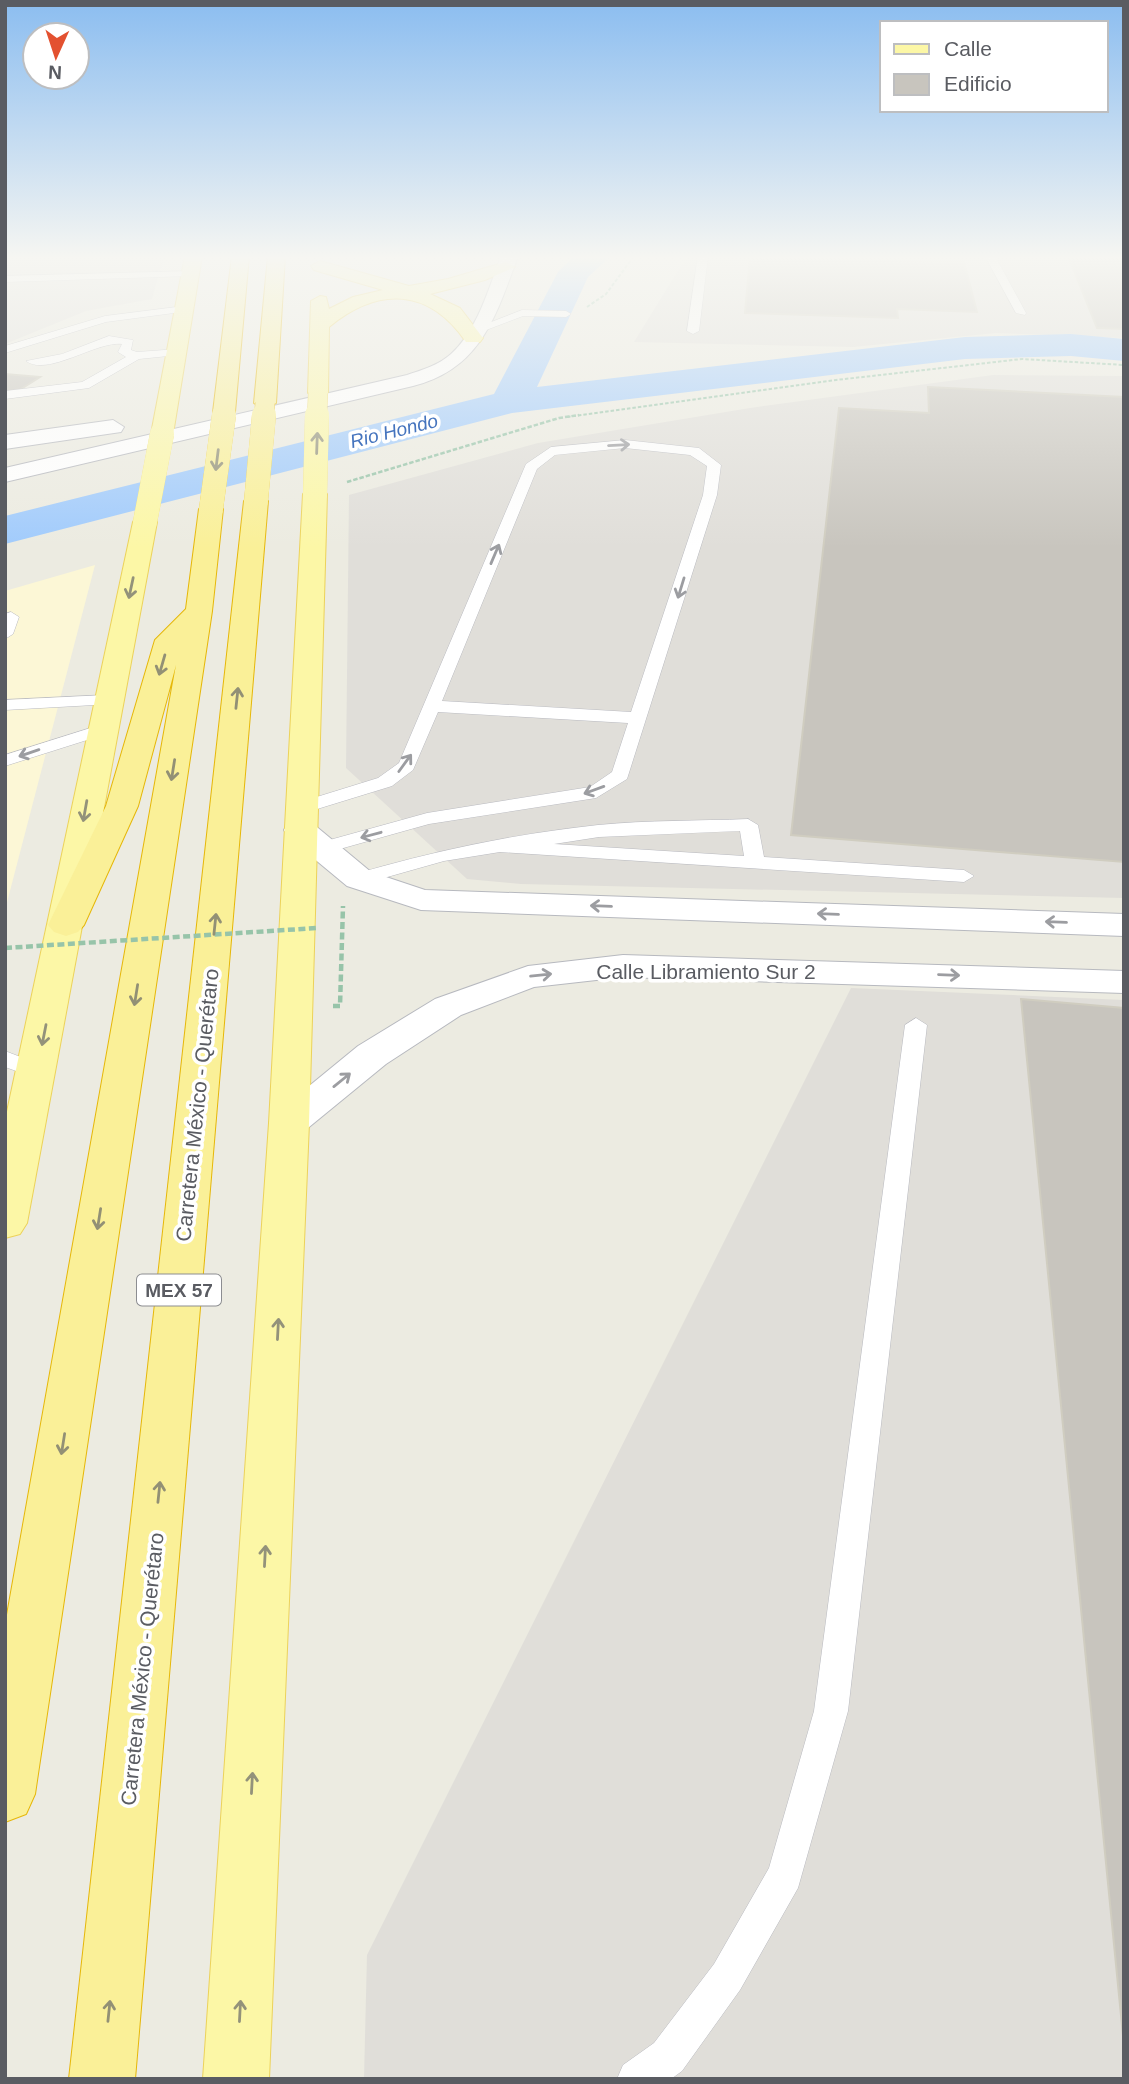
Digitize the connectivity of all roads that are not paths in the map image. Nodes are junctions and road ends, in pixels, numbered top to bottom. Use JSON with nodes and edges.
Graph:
{"nodes":[{"id":1,"x":75,"y":353,"type":"edge"},
{"id":2,"x":128,"y":353,"type":"edge"},
{"id":3,"x":165,"y":353,"type":"edge"},
{"id":4,"x":178,"y":353,"type":"edge"},
{"id":5,"x":230,"y":353,"type":"edge"},
{"id":6,"x":269,"y":353,"type":"edge"},
{"id":7,"x":320,"y":353,"type":"edge"},
{"id":8,"x":462,"y":353,"type":"edge"},
{"id":9,"x":136,"y":356,"type":"junction"},
{"id":10,"x":32,"y":361,"type":"dead end"},
{"id":11,"x":5,"y":395,"type":"edge"},
{"id":12,"x":163,"y":427,"type":"junction"},
{"id":13,"x":5,"y":442,"type":"edge"},
{"id":14,"x":5,"y":475,"type":"edge"},
{"id":15,"x":199,"y":611,"type":"junction"},
{"id":16,"x":11,"y":617,"type":"dead end"},
{"id":17,"x":5,"y":634,"type":"edge"},
{"id":18,"x":5,"y":705,"type":"edge"},
{"id":19,"x":432,"y":706,"type":"junction"},
{"id":20,"x":103,"y":715,"type":"junction"},
{"id":21,"x":5,"y":718,"type":"edge"},
{"id":22,"x":639,"y":718,"type":"junction"},
{"id":23,"x":5,"y":761,"type":"edge"},
{"id":24,"x":308,"y":829,"type":"junction"},
{"id":25,"x":498,"y":846,"type":"junction"},
{"id":26,"x":755,"y":862,"type":"junction"},
{"id":27,"x":964,"y":876,"type":"dead end"},
{"id":28,"x":359,"y":879,"type":"junction"},
{"id":29,"x":869,"y":915,"type":"junction"},
{"id":30,"x":66,"y":925,"type":"junction"},
{"id":31,"x":1124,"y":925,"type":"edge"},
{"id":32,"x":881,"y":972,"type":"junction"},
{"id":33,"x":1124,"y":982,"type":"edge"},
{"id":34,"x":916,"y":1025,"type":"dead end"},
{"id":35,"x":5,"y":1058,"type":"edge"},
{"id":36,"x":36,"y":1071,"type":"junction"},
{"id":37,"x":289,"y":1123,"type":"junction"},
{"id":38,"x":5,"y":1223,"type":"edge"},
{"id":39,"x":5,"y":1794,"type":"edge"},
{"id":40,"x":102,"y":2079,"type":"edge"},
{"id":41,"x":236,"y":2079,"type":"edge"},
{"id":42,"x":637,"y":2079,"type":"edge"}],
"edges":[{"from":1,"to":10,"type":"lane"},
{"from":2,"to":9,"type":"lane"},
{"from":3,"to":9,"type":"lane"},
{"from":4,"to":12,"type":"main road"},
{"from":5,"to":15,"type":"highway","one_way":true,"bridge":true},
{"from":40,"to":6,"type":"highway","name":"Carretera México - Querétaro","number":"MEX 57","one_way":true,"bridge":true},
{"from":24,"to":7,"type":"main road","one_way":true,"bridge":true},
{"from":8,"to":14,"type":"main road"},
{"from":9,"to":11,"type":"lane"},
{"from":12,"to":13,"type":"main road"},
{"from":12,"to":20,"type":"main road","one_way":true,"bridge":true},
{"from":15,"to":30,"type":"highway","one_way":true},
{"from":15,"to":39,"type":"highway","one_way":true},
{"from":16,"to":17,"type":"lane"},
{"from":18,"to":20,"type":"lane"},
{"from":19,"to":22,"type":"lane"},
{"from":19,"to":22,"type":"lane","one_way":true},
{"from":24,"to":19,"type":"lane","one_way":true},
{"from":20,"to":21,"type":"lane"},
{"from":20,"to":23,"type":"lane","one_way":true},
{"from":20,"to":30,"type":"main road","one_way":true},
{"from":22,"to":24,"type":"lane","one_way":true},
{"from":24,"to":28,"type":"main road"},
{"from":24,"to":37,"type":"main road"},
{"from":25,"to":26,"type":"lane"},
{"from":25,"to":26,"type":"lane"},
{"from":25,"to":28,"type":"lane"},
{"from":26,"to":27,"type":"lane"},
{"from":29,"to":28,"type":"main road","one_way":true},
{"from":31,"to":29,"type":"main road","one_way":true},
{"from":29,"to":32,"type":"main road"},
{"from":30,"to":36,"type":"main road","one_way":true},
{"from":32,"to":33,"type":"main road","name":"Calle Libramiento Sur 2","one_way":true},
{"from":37,"to":32,"type":"main road","name":"Calle Libramiento Sur 2","one_way":true},
{"from":34,"to":42,"type":"lane"},
{"from":35,"to":36,"type":"lane"},
{"from":36,"to":38,"type":"main road"},
{"from":41,"to":37,"type":"main road","one_way":true}]}
